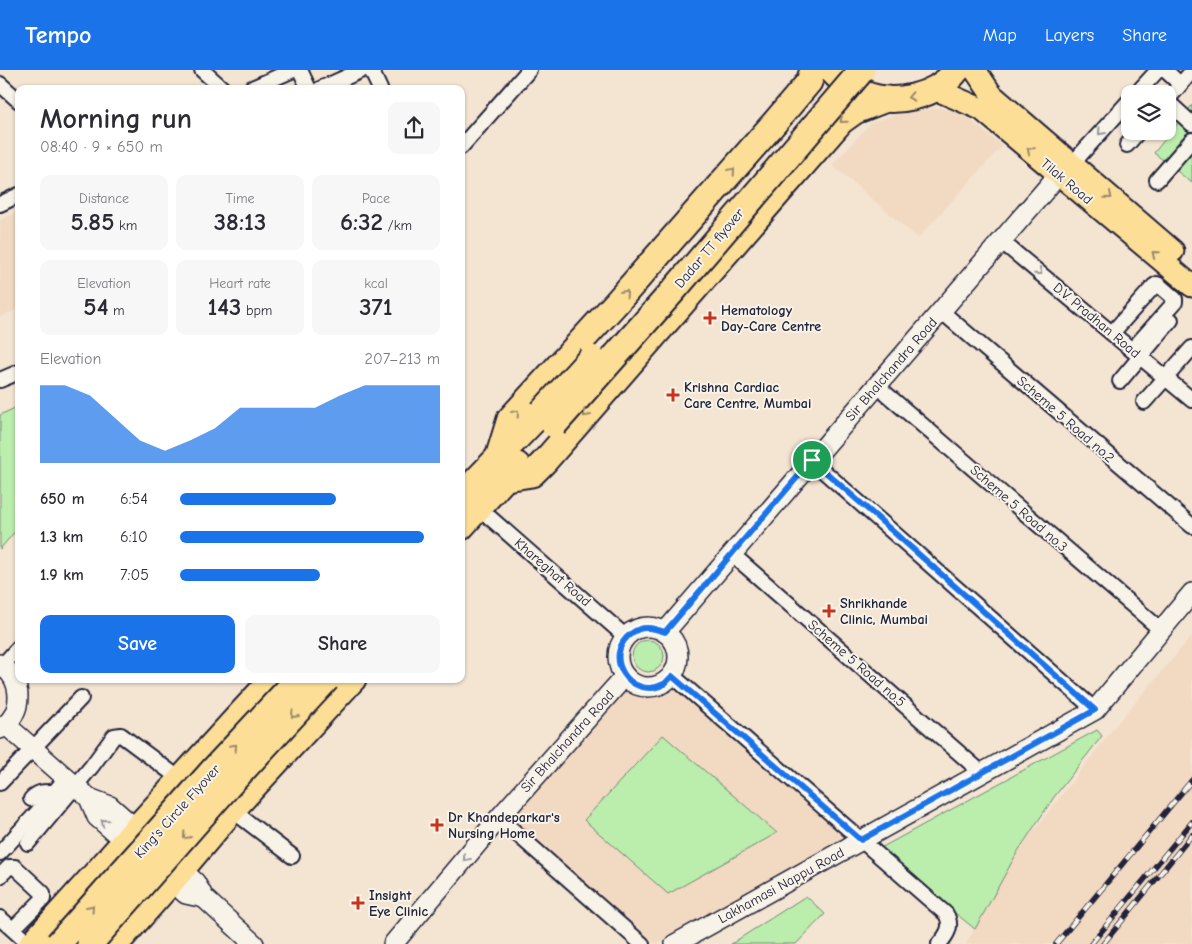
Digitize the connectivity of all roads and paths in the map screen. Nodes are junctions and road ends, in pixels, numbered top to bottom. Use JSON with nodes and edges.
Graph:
{"nodes":[{"id":1,"x":202,"y":70,"type":"edge"},
{"id":2,"x":293,"y":70,"type":"edge"},
{"id":3,"x":300,"y":70,"type":"edge"},
{"id":4,"x":362,"y":70,"type":"edge"},
{"id":5,"x":371,"y":70,"type":"edge"},
{"id":6,"x":529,"y":70,"type":"edge"},
{"id":7,"x":813,"y":70,"type":"edge"},
{"id":8,"x":831,"y":70,"type":"edge"},
{"id":9,"x":841,"y":70,"type":"edge"},
{"id":10,"x":862,"y":70,"type":"edge"},
{"id":11,"x":957,"y":70,"type":"edge"},
{"id":12,"x":975,"y":70,"type":"edge"},
{"id":13,"x":1158,"y":70,"type":"edge"},
{"id":14,"x":1165,"y":70,"type":"edge"},
{"id":15,"x":1192,"y":71,"type":"edge"},
{"id":16,"x":343,"y":74,"type":"edge"},
{"id":17,"x":282,"y":82,"type":"edge"},
{"id":18,"x":0,"y":84,"type":"edge"},
{"id":19,"x":1180,"y":84,"type":"junction"},
{"id":20,"x":219,"y":85,"type":"edge"},
{"id":21,"x":268,"y":85,"type":"edge"},
{"id":22,"x":307,"y":85,"type":"edge"},
{"id":23,"x":326,"y":85,"type":"edge"},
{"id":24,"x":378,"y":85,"type":"edge"},
{"id":25,"x":1144,"y":85,"type":"edge"},
{"id":26,"x":935,"y":89,"type":"junction"},
{"id":27,"x":1176,"y":89,"type":"edge"},
{"id":28,"x":15,"y":97,"type":"edge"},
{"id":29,"x":886,"y":99,"type":"junction"},
{"id":30,"x":1176,"y":108,"type":"edge"},
{"id":31,"x":1121,"y":110,"type":"edge"},
{"id":32,"x":1192,"y":124,"type":"edge"},
{"id":33,"x":1132,"y":140,"type":"edge"},
{"id":34,"x":1192,"y":140,"type":"edge"},
{"id":35,"x":465,"y":142,"type":"edge"},
{"id":36,"x":1127,"y":146,"type":"dead end"},
{"id":37,"x":1065,"y":169,"type":"junction"},
{"id":38,"x":1157,"y":180,"type":"dead end"},
{"id":39,"x":15,"y":197,"type":"edge"},
{"id":40,"x":0,"y":204,"type":"edge"},
{"id":41,"x":1001,"y":241,"type":"junction"},
{"id":42,"x":1192,"y":267,"type":"edge"},
{"id":43,"x":1192,"y":286,"type":"edge"},
{"id":44,"x":941,"y":311,"type":"junction"},
{"id":45,"x":1173,"y":318,"type":"dead end"},
{"id":46,"x":1112,"y":333,"type":"junction"},
{"id":47,"x":1192,"y":348,"type":"edge"},
{"id":48,"x":1136,"y":357,"type":"junction"},
{"id":49,"x":15,"y":374,"type":"edge"},
{"id":50,"x":0,"y":380,"type":"edge"},
{"id":51,"x":1120,"y":381,"type":"dead end"},
{"id":52,"x":1163,"y":381,"type":"junction"},
{"id":53,"x":877,"y":386,"type":"junction"},
{"id":54,"x":1192,"y":400,"type":"edge"},
{"id":55,"x":1144,"y":402,"type":"dead end"},
{"id":56,"x":548,"y":418,"type":"junction"},
{"id":57,"x":812,"y":460,"type":"junction"},
{"id":58,"x":502,"y":468,"type":"junction"},
{"id":59,"x":466,"y":497,"type":"edge"},
{"id":60,"x":1192,"y":526,"type":"edge"},
{"id":61,"x":732,"y":554,"type":"junction"},
{"id":62,"x":1192,"y":593,"type":"edge"},
{"id":63,"x":1161,"y":630,"type":"junction"},
{"id":64,"x":665,"y":632,"type":"junction"},
{"id":65,"x":626,"y":637,"type":"junction"},
{"id":66,"x":15,"y":651,"type":"edge"},
{"id":67,"x":1,"y":665,"type":"edge"},
{"id":68,"x":625,"y":676,"type":"junction"},
{"id":69,"x":672,"y":676,"type":"junction"},
{"id":70,"x":15,"y":681,"type":"edge"},
{"id":71,"x":16,"y":683,"type":"edge"},
{"id":72,"x":269,"y":683,"type":"edge"},
{"id":73,"x":294,"y":683,"type":"edge"},
{"id":74,"x":323,"y":683,"type":"edge"},
{"id":75,"x":349,"y":683,"type":"edge"},
{"id":76,"x":81,"y":698,"type":"dead end"},
{"id":77,"x":1095,"y":710,"type":"junction"},
{"id":78,"x":3,"y":727,"type":"edge"},
{"id":79,"x":32,"y":749,"type":"junction"},
{"id":80,"x":982,"y":773,"type":"junction"},
{"id":81,"x":180,"y":779,"type":"junction"},
{"id":82,"x":0,"y":783,"type":"edge"},
{"id":83,"x":71,"y":789,"type":"junction"},
{"id":84,"x":31,"y":799,"type":"dead end"},
{"id":85,"x":232,"y":810,"type":"junction"},
{"id":86,"x":499,"y":818,"type":"junction"},
{"id":87,"x":131,"y":835,"type":"junction"},
{"id":88,"x":861,"y":840,"type":"junction"},
{"id":89,"x":28,"y":843,"type":"dead end"},
{"id":90,"x":0,"y":853,"type":"edge"},
{"id":91,"x":292,"y":856,"type":"dead end"},
{"id":92,"x":0,"y":876,"type":"edge"},
{"id":93,"x":176,"y":876,"type":"junction"},
{"id":94,"x":0,"y":918,"type":"edge"},
{"id":95,"x":13,"y":929,"type":"junction"},
{"id":96,"x":123,"y":942,"type":"edge"},
{"id":97,"x":30,"y":944,"type":"edge"},
{"id":98,"x":58,"y":944,"type":"edge"},
{"id":99,"x":90,"y":944,"type":"edge"},
{"id":100,"x":254,"y":944,"type":"edge"},
{"id":101,"x":393,"y":944,"type":"edge"},
{"id":102,"x":642,"y":944,"type":"edge"},
{"id":103,"x":675,"y":944,"type":"edge"},
{"id":104,"x":939,"y":944,"type":"edge"}],
"edges":[{"from":1,"to":20,"type":"street"},
{"from":2,"to":17,"type":"street"},
{"from":3,"to":22,"type":"street"},
{"from":4,"to":16,"type":"street"},
{"from":5,"to":24,"type":"street"},
{"from":6,"to":35,"type":"street"},
{"from":58,"to":7,"type":"highway","one_way":true},
{"from":8,"to":29,"type":"highway"},
{"from":9,"to":56,"type":"highway","name":"Dadar TT flyover","bridge":true},
{"from":10,"to":56,"type":"highway","name":"Dadar TT flyover","bridge":true},
{"from":11,"to":26,"type":"highway"},
{"from":12,"to":37,"type":"main road","name":"Tilak Road"},
{"from":13,"to":25,"type":"street"},
{"from":14,"to":19,"type":"street"},
{"from":15,"to":19,"type":"street"},
{"from":16,"to":23,"type":"street"},
{"from":17,"to":21,"type":"street"},
{"from":18,"to":28,"type":"street"},
{"from":19,"to":27,"type":"street"},
{"from":26,"to":29,"type":"highway","one_way":true},
{"from":37,"to":26,"type":"main road","name":"Tilak Road","one_way":true},
{"from":29,"to":58,"type":"highway","one_way":true},
{"from":30,"to":32,"type":"street"},
{"from":31,"to":37,"type":"street","name":"Sir Bhalchandra Road","one_way":true},
{"from":33,"to":36,"type":"street"},
{"from":34,"to":38,"type":"street"},
{"from":37,"to":41,"type":"street","name":"Sir Bhalchandra Road"},
{"from":37,"to":42,"type":"main road","name":"Tilak Road","one_way":true},
{"from":43,"to":37,"type":"main road","name":"Tilak Road","one_way":true},
{"from":39,"to":40,"type":"street"},
{"from":41,"to":44,"type":"street","name":"Sir Bhalchandra Road"},
{"from":41,"to":46,"type":"street","name":"D.V. Pradhan Road","one_way":true},
{"from":44,"to":53,"type":"street","name":"Sir Bhalchandra Road"},
{"from":44,"to":60,"type":"street","name":"Scheme 5 Road no.2"},
{"from":45,"to":48,"type":"street"},
{"from":46,"to":48,"type":"street","name":"D.V. Pradhan Road"},
{"from":46,"to":48,"type":"street"},
{"from":47,"to":52,"type":"street"},
{"from":48,"to":51,"type":"street"},
{"from":48,"to":52,"type":"street","name":"D.V. Pradhan Road"},
{"from":49,"to":50,"type":"street"},
{"from":52,"to":54,"type":"street","name":"D.V. Pradhan Road"},
{"from":52,"to":55,"type":"street"},
{"from":53,"to":57,"type":"street","name":"Sir Bhalchandra Road"},
{"from":53,"to":63,"type":"street","name":"Scheme 5 Road no.3"},
{"from":56,"to":58,"type":"highway"},
{"from":57,"to":61,"type":"street","name":"Sir Bhalchandra Road"},
{"from":57,"to":77,"type":"street"},
{"from":58,"to":59,"type":"highway"},
{"from":59,"to":65,"type":"street","name":"Khareghat Road"},
{"from":61,"to":64,"type":"street","name":"Sir Bhalchandra Road"},
{"from":61,"to":80,"type":"street","name":"Scheme 5 Road no.5"},
{"from":62,"to":63,"type":"street","name":"Lakhamasi Nappu Road"},
{"from":63,"to":77,"type":"street","name":"Lakhamasi Nappu Road"},
{"from":64,"to":65,"type":"street"},
{"from":64,"to":69,"type":"street"},
{"from":65,"to":68,"type":"street"},
{"from":66,"to":67,"type":"street"},
{"from":67,"to":70,"type":"street"},
{"from":68,"to":69,"type":"street"},
{"from":68,"to":86,"type":"street","name":"Sir Bhalchandra Road"},
{"from":69,"to":88,"type":"street"},
{"from":71,"to":78,"type":"street"},
{"from":72,"to":81,"type":"highway"},
{"from":98,"to":73,"type":"highway","name":"King's Circle Flyover","one_way":true,"bridge":true},
{"from":74,"to":99,"type":"highway","name":"King's Circle Flyover","one_way":true,"bridge":true},
{"from":75,"to":85,"type":"highway"},
{"from":76,"to":79,"type":"street"},
{"from":77,"to":80,"type":"street","name":"Lakhamasi Nappu Road"},
{"from":78,"to":79,"type":"street"},
{"from":79,"to":82,"type":"street"},
{"from":79,"to":83,"type":"street"},
{"from":80,"to":88,"type":"street","name":"Lakhamasi Nappu Road"},
{"from":81,"to":83,"type":"street"},
{"from":81,"to":87,"type":"highway"},
{"from":83,"to":84,"type":"street"},
{"from":83,"to":87,"type":"street"},
{"from":83,"to":89,"type":"street"},
{"from":83,"to":90,"type":"street"},
{"from":85,"to":91,"type":"street"},
{"from":85,"to":93,"type":"highway"},
{"from":86,"to":101,"type":"street","name":"Sir Bhalchandra Road","one_way":true},
{"from":86,"to":102,"type":"street"},
{"from":87,"to":93,"type":"street"},
{"from":87,"to":97,"type":"highway"},
{"from":88,"to":103,"type":"street","name":"Lakhamasi Nappu Road"},
{"from":88,"to":104,"type":"street"},
{"from":92,"to":95,"type":"street"},
{"from":93,"to":96,"type":"highway"},
{"from":93,"to":100,"type":"street"},
{"from":94,"to":95,"type":"street"},
{"from":95,"to":97,"type":"street"}]}
